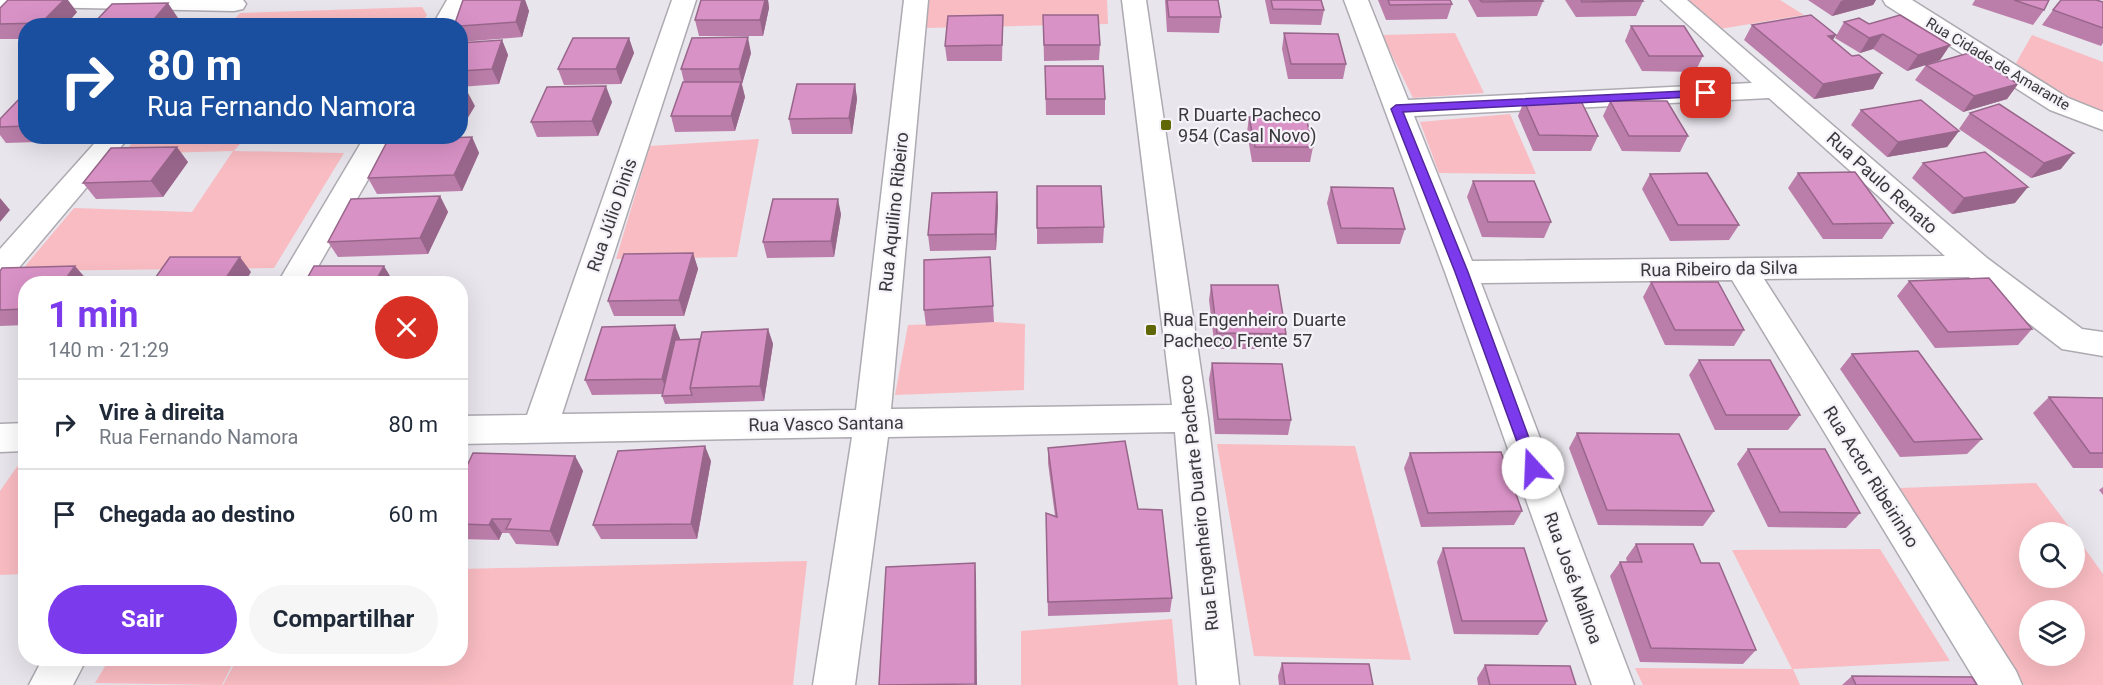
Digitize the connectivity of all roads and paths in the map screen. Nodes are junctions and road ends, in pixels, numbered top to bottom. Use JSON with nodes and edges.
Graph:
{"nodes":[{"id":1,"x":3,"y":0,"type":"edge"},
{"id":2,"x":32,"y":0,"type":"edge"},
{"id":3,"x":459,"y":0,"type":"edge"},
{"id":4,"x":684,"y":0,"type":"edge"},
{"id":5,"x":916,"y":0,"type":"edge"},
{"id":6,"x":1134,"y":0,"type":"edge"},
{"id":7,"x":1356,"y":0,"type":"edge"},
{"id":8,"x":1673,"y":0,"type":"edge"},
{"id":9,"x":1895,"y":0,"type":"edge"},
{"id":10,"x":236,"y":2,"type":"edge"},
{"id":11,"x":0,"y":6,"type":"edge"},
{"id":12,"x":222,"y":18,"type":"edge"},
{"id":13,"x":449,"y":18,"type":"edge"},
{"id":14,"x":1777,"y":90,"type":"junction"},
{"id":15,"x":1396,"y":109,"type":"junction"},
{"id":16,"x":2103,"y":122,"type":"edge"},
{"id":17,"x":110,"y":144,"type":"edge"},
{"id":18,"x":374,"y":144,"type":"edge"},
{"id":19,"x":1976,"y":266,"type":"junction"},
{"id":20,"x":0,"y":269,"type":"edge"},
{"id":21,"x":1741,"y":269,"type":"junction"},
{"id":22,"x":1461,"y":272,"type":"junction"},
{"id":23,"x":297,"y":276,"type":"edge"},
{"id":24,"x":2088,"y":342,"type":"edge"},
{"id":25,"x":2103,"y":368,"type":"edge"},
{"id":26,"x":1191,"y":418,"type":"junction"},
{"id":27,"x":872,"y":424,"type":"junction"},
{"id":28,"x":540,"y":429,"type":"junction"},
{"id":29,"x":468,"y":430,"type":"edge"},
{"id":30,"x":18,"y":437,"type":"edge"},
{"id":31,"x":0,"y":438,"type":"edge"},
{"id":32,"x":62,"y":666,"type":"edge"},
{"id":33,"x":50,"y":685,"type":"edge"},
{"id":34,"x":834,"y":685,"type":"edge"},
{"id":35,"x":1218,"y":685,"type":"edge"},
{"id":36,"x":1613,"y":685,"type":"edge"},
{"id":37,"x":2001,"y":685,"type":"edge"}],
"edges":[{"from":1,"to":11,"type":"street"},
{"from":2,"to":10,"type":"street"},
{"from":3,"to":13,"type":"street"},
{"from":4,"to":28,"type":"street","name":"Rua Júlio Dinis"},
{"from":5,"to":27,"type":"street","name":"Rua Aquilino Ribeiro"},
{"from":6,"to":26,"type":"street","name":"Rua Engenheiro Duarte Pacheco"},
{"from":7,"to":15,"type":"street","name":"Rua José Malhoa"},
{"from":8,"to":14,"type":"street","name":"Rua Paulo Renato"},
{"from":9,"to":16,"type":"street","name":"Rua Cidade de Amarante"},
{"from":10,"to":12,"type":"street"},
{"from":14,"to":15,"type":"street"},
{"from":14,"to":19,"type":"street","name":"Rua Paulo Renato"},
{"from":15,"to":22,"type":"street","name":"Rua José Malhoa"},
{"from":17,"to":20,"type":"street"},
{"from":18,"to":23,"type":"street"},
{"from":19,"to":21,"type":"street","name":"Rua Ribeiro da Silva"},
{"from":19,"to":24,"type":"street","name":"Rua Paulo Renato"},
{"from":21,"to":22,"type":"street","name":"Rua Ribeiro da Silva"},
{"from":21,"to":37,"type":"street","name":"Rua Actor Ribeirinho"},
{"from":22,"to":36,"type":"street","name":"Rua José Malhoa"},
{"from":24,"to":25,"type":"street","name":"Rua Paulo Renato"},
{"from":26,"to":27,"type":"street","name":"Rua Vasco Santana"},
{"from":26,"to":35,"type":"street","name":"Rua Engenheiro Duarte Pacheco"},
{"from":27,"to":28,"type":"street","name":"Rua Vasco Santana"},
{"from":27,"to":34,"type":"street","name":"Rua Aquilino Ribeiro"},
{"from":28,"to":29,"type":"street","name":"Rua Vasco Santana"},
{"from":30,"to":31,"type":"street"},
{"from":32,"to":33,"type":"street"}]}
